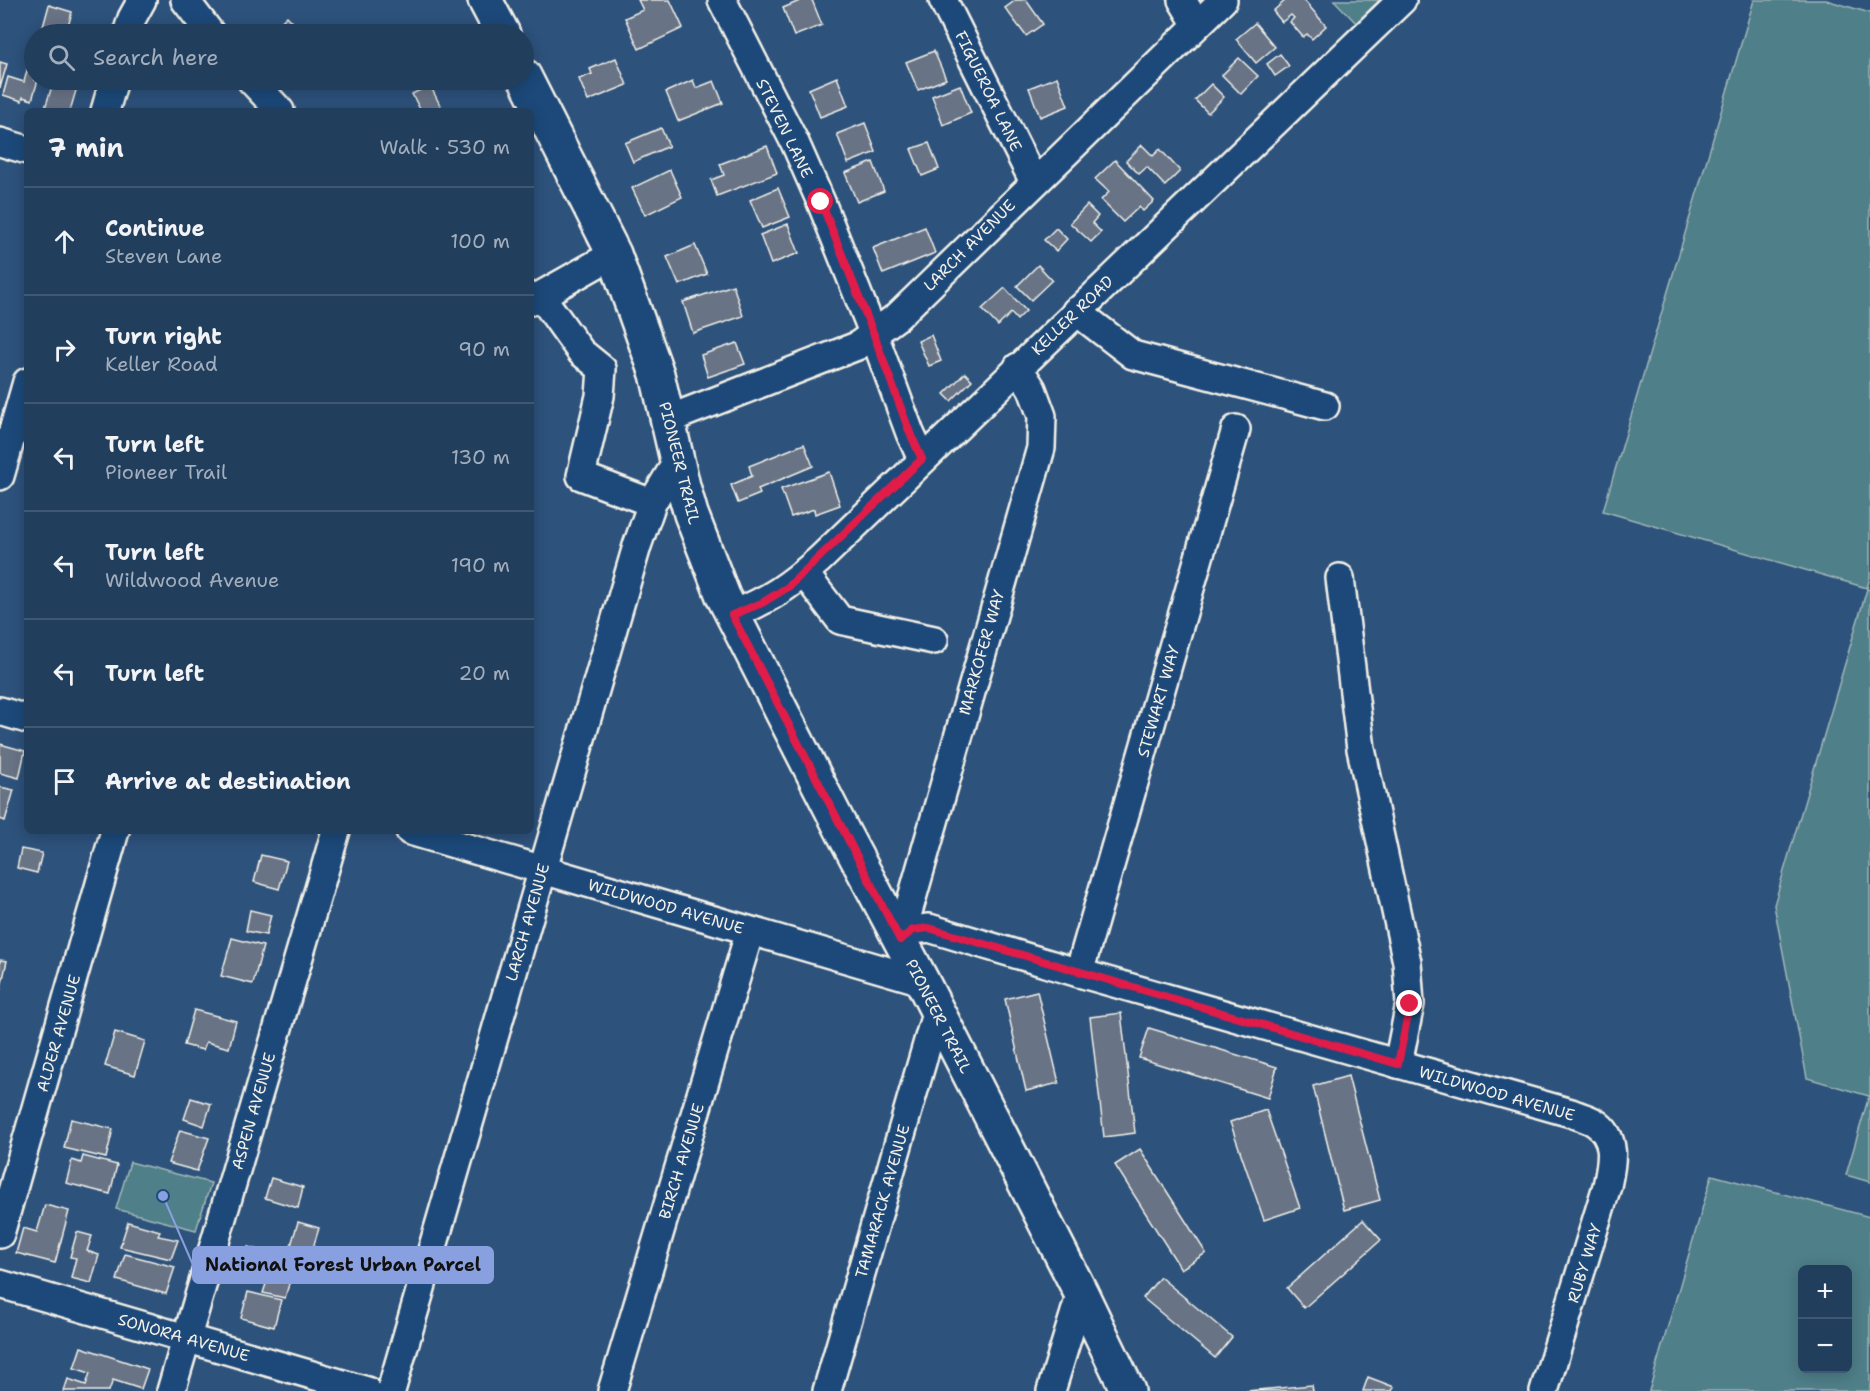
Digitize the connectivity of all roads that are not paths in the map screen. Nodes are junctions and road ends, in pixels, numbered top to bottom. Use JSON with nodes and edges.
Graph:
{"nodes":[{"id":1,"x":142,"y":0,"type":"edge"},
{"id":2,"x":185,"y":0,"type":"edge"},
{"id":3,"x":485,"y":0,"type":"edge"},
{"id":4,"x":722,"y":0,"type":"edge"},
{"id":5,"x":943,"y":0,"type":"edge"},
{"id":6,"x":1182,"y":0,"type":"edge"},
{"id":7,"x":1222,"y":0,"type":"edge"},
{"id":8,"x":1402,"y":0,"type":"edge"},
{"id":9,"x":130,"y":24,"type":"edge"},
{"id":10,"x":203,"y":24,"type":"edge"},
{"id":11,"x":498,"y":24,"type":"edge"},
{"id":12,"x":1197,"y":25,"type":"junction"},
{"id":13,"x":111,"y":90,"type":"edge"},
{"id":14,"x":260,"y":90,"type":"edge"},
{"id":15,"x":531,"y":90,"type":"edge"},
{"id":16,"x":106,"y":108,"type":"edge"},
{"id":17,"x":277,"y":108,"type":"edge"},
{"id":18,"x":0,"y":142,"type":"edge"},
{"id":19,"x":24,"y":149,"type":"edge"},
{"id":20,"x":1034,"y":182,"type":"junction"},
{"id":21,"x":614,"y":254,"type":"junction"},
{"id":22,"x":536,"y":298,"type":"edge"},
{"id":23,"x":1076,"y":311,"type":"junction"},
{"id":24,"x":874,"y":335,"type":"junction"},
{"id":25,"x":1018,"y":367,"type":"junction"},
{"id":26,"x":24,"y":392,"type":"edge"},
{"id":27,"x":1325,"y":406,"type":"dead end"},
{"id":28,"x":669,"y":419,"type":"junction"},
{"id":29,"x":1236,"y":429,"type":"dead end"},
{"id":30,"x":922,"y":459,"type":"junction"},
{"id":31,"x":678,"y":460,"type":"junction"},
{"id":32,"x":0,"y":476,"type":"edge"},
{"id":33,"x":652,"y":503,"type":"junction"},
{"id":34,"x":804,"y":573,"type":"junction"},
{"id":35,"x":1340,"y":578,"type":"dead end"},
{"id":36,"x":732,"y":615,"type":"junction"},
{"id":37,"x":934,"y":640,"type":"dead end"},
{"id":38,"x":0,"y":711,"type":"edge"},
{"id":39,"x":24,"y":718,"type":"edge"},
{"id":40,"x":115,"y":834,"type":"edge"},
{"id":41,"x":335,"y":834,"type":"edge"},
{"id":42,"x":420,"y":834,"type":"edge"},
{"id":43,"x":542,"y":870,"type":"junction"},
{"id":44,"x":750,"y":931,"type":"junction"},
{"id":45,"x":900,"y":940,"type":"junction"},
{"id":46,"x":1079,"y":973,"type":"junction"},
{"id":47,"x":922,"y":981,"type":"junction"},
{"id":48,"x":937,"y":1010,"type":"junction"},
{"id":49,"x":1398,"y":1064,"type":"junction"},
{"id":50,"x":1606,"y":1135,"type":"joint"},
{"id":51,"x":0,"y":1234,"type":"edge"},
{"id":52,"x":0,"y":1284,"type":"edge"},
{"id":53,"x":1081,"y":1293,"type":"junction"},
{"id":54,"x":186,"y":1338,"type":"junction"},
{"id":55,"x":171,"y":1391,"type":"edge"},
{"id":56,"x":368,"y":1391,"type":"edge"},
{"id":57,"x":391,"y":1391,"type":"edge"},
{"id":58,"x":612,"y":1391,"type":"edge"},
{"id":59,"x":827,"y":1391,"type":"edge"},
{"id":60,"x":1051,"y":1391,"type":"edge"},
{"id":61,"x":1128,"y":1391,"type":"edge"},
{"id":62,"x":1544,"y":1391,"type":"edge"}],
"edges":[{"from":1,"to":9,"type":"street"},
{"from":2,"to":10,"type":"street"},
{"from":3,"to":11,"type":"main road"},
{"from":4,"to":24,"type":"street","name":"STEVEN LANE"},
{"from":5,"to":20,"type":"street","name":"FIGUEROA LANE"},
{"from":6,"to":12,"type":"street"},
{"from":7,"to":12,"type":"street","name":"LARCH AVENUE"},
{"from":8,"to":23,"type":"street","name":"KELLER ROAD"},
{"from":12,"to":20,"type":"street","name":"LARCH AVENUE"},
{"from":13,"to":16,"type":"street"},
{"from":14,"to":17,"type":"street"},
{"from":15,"to":21,"type":"main road","name":"PIONEER TRAIL"},
{"from":18,"to":19,"type":"street"},
{"from":20,"to":24,"type":"street","name":"LARCH AVENUE"},
{"from":21,"to":22,"type":"street"},
{"from":21,"to":28,"type":"main road","name":"PIONEER TRAIL"},
{"from":22,"to":33,"type":"street"},
{"from":23,"to":25,"type":"street","name":"KELLER ROAD"},
{"from":23,"to":27,"type":"street"},
{"from":24,"to":28,"type":"street","name":"LARCH AVENUE"},
{"from":24,"to":30,"type":"street","name":"STEVEN LANE"},
{"from":25,"to":30,"type":"street","name":"KELLER ROAD"},
{"from":25,"to":45,"type":"street","name":"MARKOFER WAY"},
{"from":26,"to":32,"type":"street"},
{"from":28,"to":31,"type":"main road","name":"PIONEER TRAIL"},
{"from":29,"to":46,"type":"street","name":"STEWART WAY"},
{"from":30,"to":34,"type":"street","name":"KELLER ROAD"},
{"from":31,"to":33,"type":"street","name":"LARCH AVENUE"},
{"from":31,"to":36,"type":"main road","name":"PIONEER TRAIL"},
{"from":33,"to":43,"type":"street","name":"LARCH AVENUE"},
{"from":34,"to":36,"type":"street","name":"KELLER ROAD"},
{"from":34,"to":37,"type":"street"},
{"from":35,"to":49,"type":"street"},
{"from":36,"to":45,"type":"main road","name":"PIONEER TRAIL"},
{"from":38,"to":39,"type":"street"},
{"from":40,"to":51,"type":"street","name":"ALDER AVENUE"},
{"from":41,"to":54,"type":"street","name":"ASPEN AVENUE"},
{"from":42,"to":43,"type":"street","name":"WILDWOOD AVENUE"},
{"from":43,"to":44,"type":"street","name":"WILDWOOD AVENUE"},
{"from":43,"to":57,"type":"street","name":"LARCH AVENUE"},
{"from":44,"to":47,"type":"street","name":"WILDWOOD AVENUE"},
{"from":44,"to":58,"type":"street","name":"BIRCH AVENUE"},
{"from":45,"to":46,"type":"street","name":"WILDWOOD AVENUE"},
{"from":45,"to":47,"type":"main road","name":"PIONEER TRAIL"},
{"from":46,"to":49,"type":"street","name":"WILDWOOD AVENUE"},
{"from":47,"to":48,"type":"main road","name":"PIONEER TRAIL"},
{"from":48,"to":53,"type":"main road","name":"PIONEER TRAIL"},
{"from":48,"to":59,"type":"street","name":"TAMARACK AVENUE"},
{"from":49,"to":50,"type":"street","name":"WILDWOOD AVENUE"},
{"from":50,"to":62,"type":"street","name":"RUBY WAY"},
{"from":52,"to":54,"type":"street","name":"SONORA AVENUE"},
{"from":53,"to":60,"type":"street"},
{"from":53,"to":61,"type":"main road","name":"PIONEER TRAIL"},
{"from":54,"to":55,"type":"street","name":"ASPEN AVENUE"},
{"from":54,"to":56,"type":"street","name":"SONORA AVENUE"}]}
